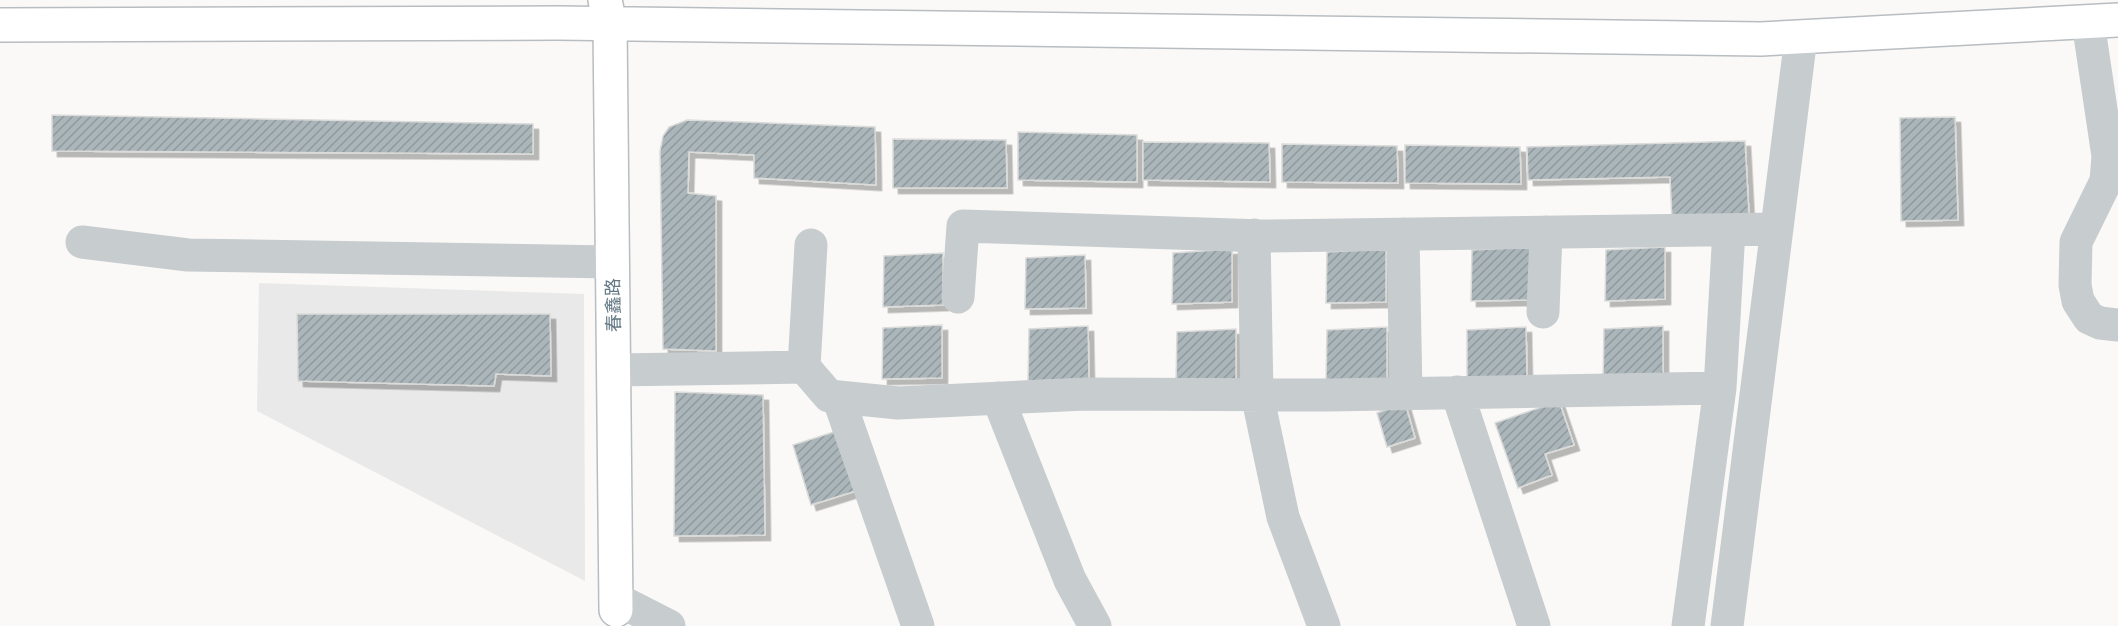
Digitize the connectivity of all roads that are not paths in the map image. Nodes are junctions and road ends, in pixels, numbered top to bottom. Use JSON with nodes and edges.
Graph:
{"nodes":[{"id":1,"x":608,"y":12,"type":"edge"},
{"id":2,"x":2103,"y":21,"type":"edge"},
{"id":3,"x":0,"y":25,"type":"edge"},
{"id":4,"x":1800,"y":37,"type":"junction"},
{"id":5,"x":1777,"y":229,"type":"junction"},
{"id":6,"x":1729,"y":230,"type":"junction"},
{"id":7,"x":1546,"y":232,"type":"junction"},
{"id":8,"x":1403,"y":234,"type":"junction"},
{"id":9,"x":1254,"y":235,"type":"junction"},
{"id":10,"x":82,"y":242,"type":"dead end"},
{"id":11,"x":811,"y":244,"type":"dead end"},
{"id":12,"x":612,"y":262,"type":"junction"},
{"id":13,"x":958,"y":297,"type":"dead end"},
{"id":14,"x":1543,"y":312,"type":"dead end"},
{"id":15,"x":2118,"y":325,"type":"edge"},
{"id":16,"x":804,"y":367,"type":"junction"},
{"id":17,"x":614,"y":370,"type":"junction"},
{"id":18,"x":1720,"y":388,"type":"junction"},
{"id":19,"x":1457,"y":392,"type":"junction"},
{"id":20,"x":1257,"y":394,"type":"junction"},
{"id":21,"x":1406,"y":394,"type":"junction"},
{"id":22,"x":838,"y":396,"type":"junction"},
{"id":23,"x":998,"y":398,"type":"junction"},
{"id":24,"x":616,"y":612,"type":"edge"},
{"id":25,"x":669,"y":626,"type":"edge"},
{"id":26,"x":918,"y":626,"type":"edge"},
{"id":27,"x":1095,"y":626,"type":"edge"},
{"id":28,"x":1324,"y":626,"type":"edge"},
{"id":29,"x":1534,"y":626,"type":"edge"},
{"id":30,"x":1688,"y":626,"type":"edge"},
{"id":31,"x":1727,"y":626,"type":"edge"}],
"edges":[{"from":1,"to":3,"type":"main road"},
{"from":1,"to":4,"type":"main road"},
{"from":1,"to":12,"type":"main road","name":"春鑫路"},
{"from":2,"to":4,"type":"main road"},
{"from":2,"to":15,"type":"street"},
{"from":4,"to":5,"type":"street"},
{"from":5,"to":6,"type":"street"},
{"from":5,"to":31,"type":"street"},
{"from":6,"to":7,"type":"street"},
{"from":6,"to":18,"type":"street"},
{"from":7,"to":8,"type":"street"},
{"from":7,"to":14,"type":"street"},
{"from":8,"to":9,"type":"street"},
{"from":8,"to":21,"type":"street"},
{"from":9,"to":13,"type":"street"},
{"from":9,"to":20,"type":"street"},
{"from":10,"to":12,"type":"street"},
{"from":11,"to":16,"type":"street"},
{"from":12,"to":17,"type":"main road","name":"春鑫路"},
{"from":16,"to":17,"type":"street"},
{"from":16,"to":22,"type":"street"},
{"from":17,"to":24,"type":"main road","name":"春鑫路"},
{"from":18,"to":19,"type":"street"},
{"from":18,"to":30,"type":"street"},
{"from":19,"to":21,"type":"street"},
{"from":19,"to":29,"type":"street"},
{"from":20,"to":21,"type":"street"},
{"from":20,"to":23,"type":"street"},
{"from":20,"to":28,"type":"street"},
{"from":22,"to":23,"type":"street"},
{"from":22,"to":26,"type":"street"},
{"from":23,"to":27,"type":"street"},
{"from":24,"to":25,"type":"street"}]}
